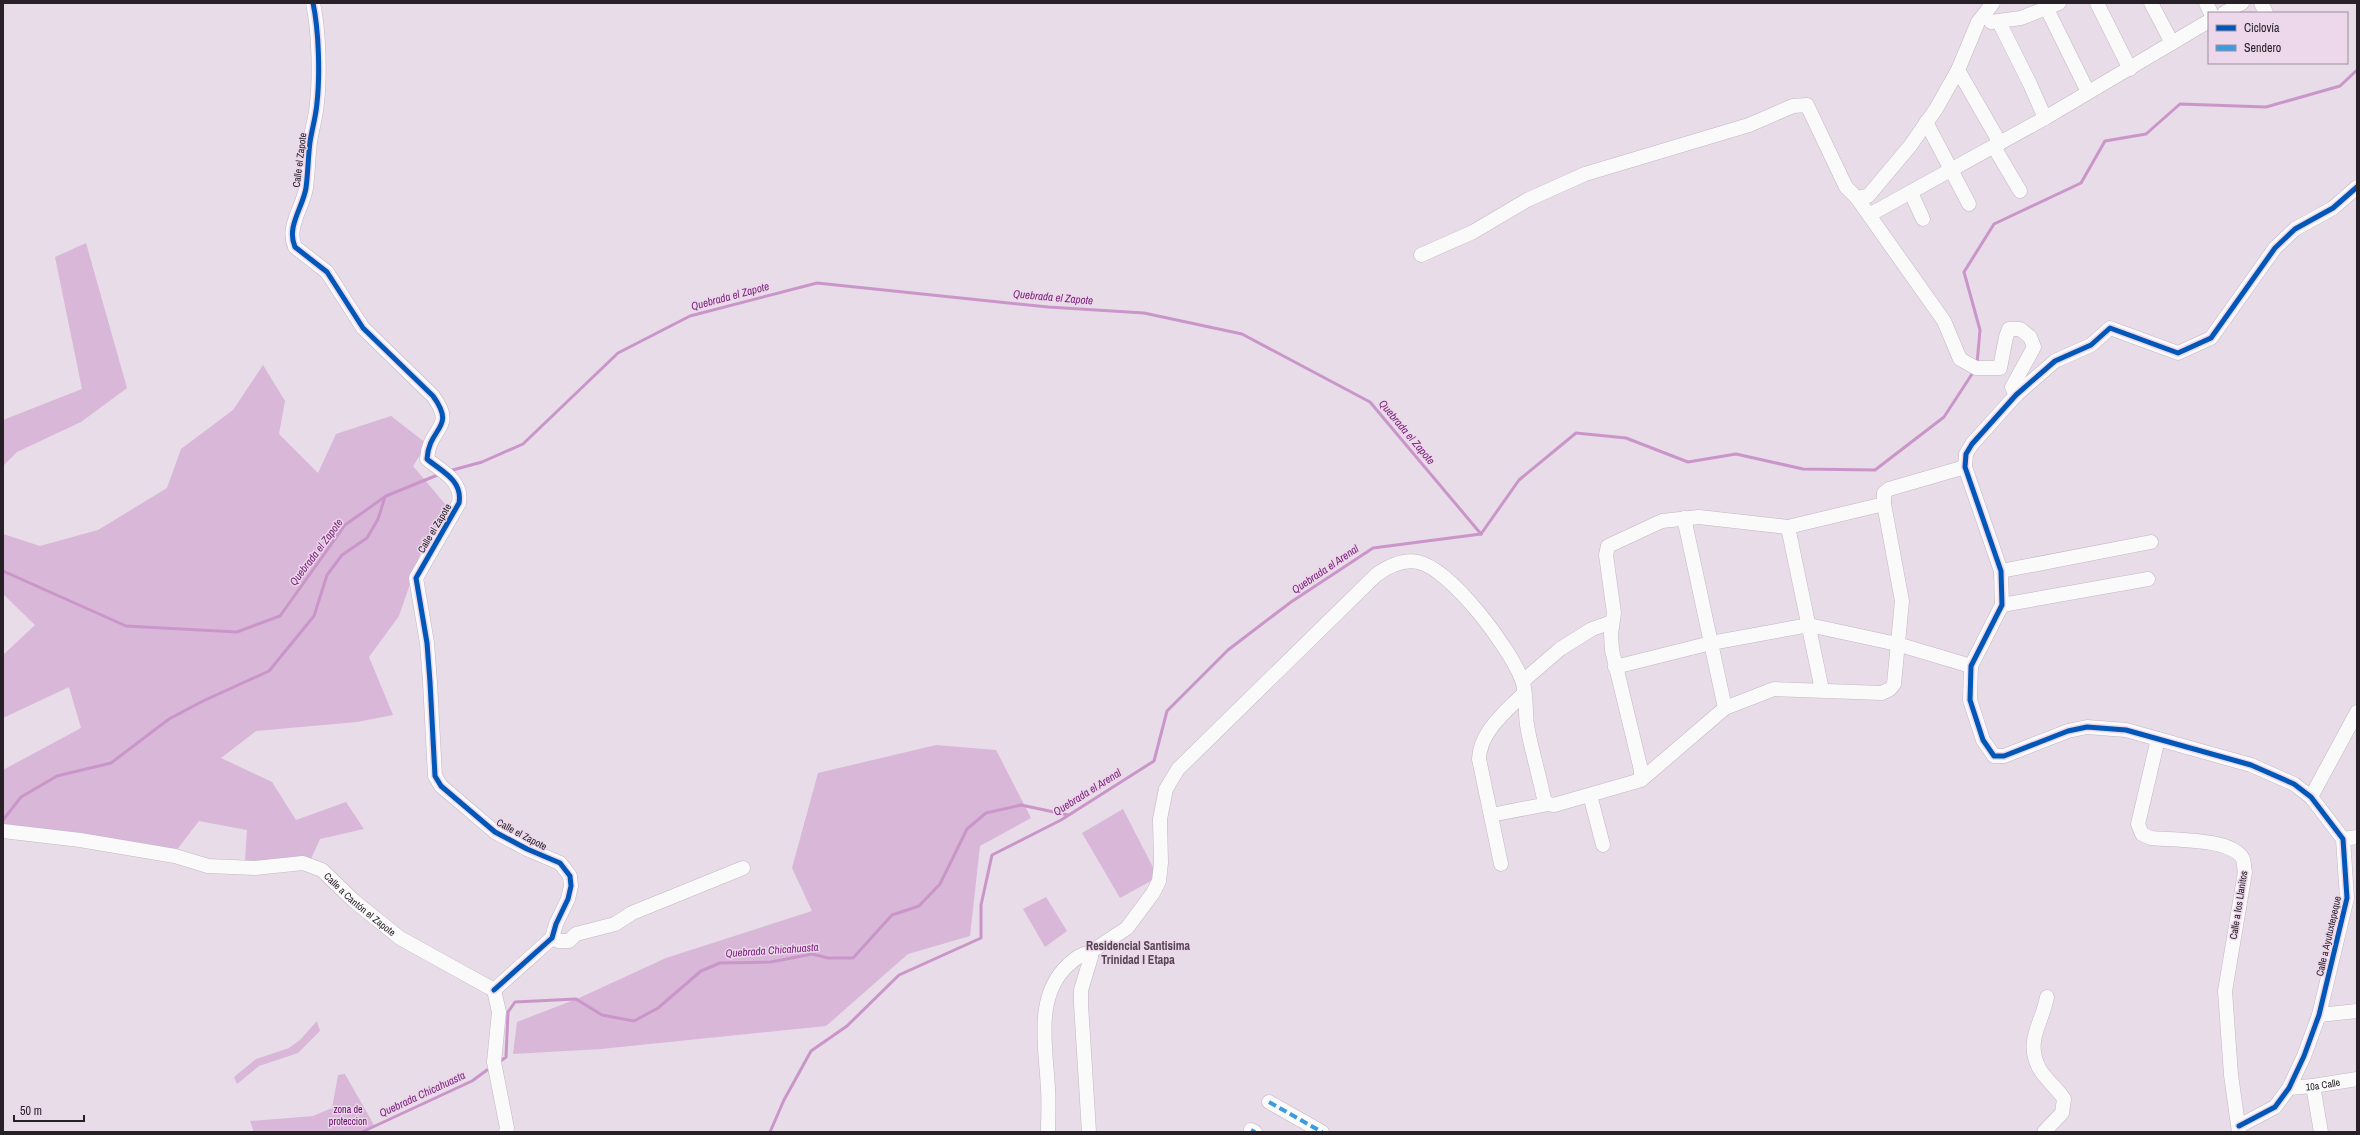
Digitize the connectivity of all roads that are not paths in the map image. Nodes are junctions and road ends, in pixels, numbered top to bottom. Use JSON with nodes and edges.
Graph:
{"nodes":[{"id":1,"x":313,"y":3,"type":"edge"},
{"id":2,"x":1993,"y":3,"type":"edge"},
{"id":3,"x":2097,"y":3,"type":"edge"},
{"id":4,"x":2151,"y":3,"type":"edge"},
{"id":5,"x":2206,"y":3,"type":"edge"},
{"id":6,"x":2242,"y":3,"type":"edge"},
{"id":7,"x":2261,"y":3,"type":"edge"},
{"id":8,"x":2053,"y":6,"type":"edge"},
{"id":9,"x":2210,"y":12,"type":"edge"},
{"id":10,"x":2226,"y":12,"type":"edge"},
{"id":11,"x":2266,"y":12,"type":"edge"},
{"id":12,"x":1978,"y":22,"type":"junction"},
{"id":13,"x":1999,"y":22,"type":"junction"},
{"id":14,"x":2208,"y":22,"type":"edge"},
{"id":15,"x":2172,"y":43,"type":"junction"},
{"id":16,"x":2130,"y":69,"type":"junction"},
{"id":17,"x":1958,"y":70,"type":"junction"},
{"id":18,"x":2088,"y":92,"type":"junction"},
{"id":19,"x":2045,"y":118,"type":"junction"},
{"id":20,"x":1926,"y":122,"type":"junction"},
{"id":21,"x":1997,"y":145,"type":"junction"},
{"id":22,"x":1952,"y":170,"type":"junction"},
{"id":23,"x":2357,"y":187,"type":"edge"},
{"id":24,"x":2020,"y":192,"type":"dead end"},
{"id":25,"x":1911,"y":193,"type":"junction"},
{"id":26,"x":1857,"y":198,"type":"junction"},
{"id":27,"x":1969,"y":204,"type":"dead end"},
{"id":28,"x":1870,"y":216,"type":"junction"},
{"id":29,"x":1923,"y":219,"type":"dead end"},
{"id":30,"x":1421,"y":255,"type":"dead end"},
{"id":31,"x":2016,"y":395,"type":"junction"},
{"id":32,"x":1965,"y":467,"type":"junction"},
{"id":33,"x":1884,"y":504,"type":"junction"},
{"id":34,"x":1684,"y":518,"type":"junction"},
{"id":35,"x":1788,"y":527,"type":"junction"},
{"id":36,"x":2151,"y":542,"type":"dead end"},
{"id":37,"x":2001,"y":571,"type":"junction"},
{"id":38,"x":2148,"y":579,"type":"dead end"},
{"id":39,"x":2002,"y":605,"type":"junction"},
{"id":40,"x":1612,"y":622,"type":"junction"},
{"id":41,"x":1809,"y":625,"type":"junction"},
{"id":42,"x":1711,"y":643,"type":"junction"},
{"id":43,"x":1897,"y":644,"type":"junction"},
{"id":44,"x":1612,"y":650,"type":"junction"},
{"id":45,"x":1632,"y":663,"type":"junction"},
{"id":46,"x":1971,"y":666,"type":"junction"},
{"id":47,"x":1615,"y":667,"type":"junction"},
{"id":48,"x":1524,"y":687,"type":"junction"},
{"id":49,"x":1822,"y":690,"type":"junction"},
{"id":50,"x":1725,"y":708,"type":"junction"},
{"id":51,"x":2357,"y":712,"type":"edge"},
{"id":52,"x":2158,"y":739,"type":"junction"},
{"id":53,"x":1644,"y":774,"type":"junction"},
{"id":54,"x":1590,"y":795,"type":"junction"},
{"id":55,"x":2311,"y":797,"type":"junction"},
{"id":56,"x":1548,"y":804,"type":"junction"},
{"id":57,"x":1491,"y":815,"type":"junction"},
{"id":58,"x":3,"y":831,"type":"edge"},
{"id":59,"x":2350,"y":838,"type":"edge"},
{"id":60,"x":1603,"y":845,"type":"dead end"},
{"id":61,"x":1501,"y":864,"type":"dead end"},
{"id":62,"x":743,"y":868,"type":"dead end"},
{"id":63,"x":2352,"y":898,"type":"edge"},
{"id":64,"x":552,"y":938,"type":"junction"},
{"id":65,"x":1089,"y":953,"type":"junction"},
{"id":66,"x":494,"y":990,"type":"junction"},
{"id":67,"x":2047,"y":997,"type":"dead end"},
{"id":68,"x":2357,"y":1012,"type":"edge"},
{"id":69,"x":2319,"y":1015,"type":"junction"},
{"id":70,"x":2357,"y":1079,"type":"edge"},
{"id":71,"x":2313,"y":1086,"type":"junction"},
{"id":72,"x":2289,"y":1088,"type":"junction"},
{"id":73,"x":1269,"y":1102,"type":"dead end"},
{"id":74,"x":2239,"y":1129,"type":"edge"},
{"id":75,"x":506,"y":1132,"type":"edge"},
{"id":76,"x":1048,"y":1132,"type":"edge"},
{"id":77,"x":1089,"y":1132,"type":"edge"},
{"id":78,"x":1322,"y":1132,"type":"edge"},
{"id":79,"x":2044,"y":1132,"type":"edge"},
{"id":80,"x":2321,"y":1132,"type":"edge"}],
"edges":[{"from":1,"to":64,"type":"street","name":"Calle el Zapote"},
{"from":2,"to":12,"type":"street"},
{"from":3,"to":16,"type":"street"},
{"from":4,"to":15,"type":"street"},
{"from":5,"to":9,"type":"street"},
{"from":6,"to":10,"type":"street"},
{"from":7,"to":11,"type":"street"},
{"from":8,"to":13,"type":"street"},
{"from":8,"to":18,"type":"street"},
{"from":12,"to":13,"type":"street"},
{"from":12,"to":17,"type":"street"},
{"from":13,"to":19,"type":"street"},
{"from":14,"to":15,"type":"street"},
{"from":15,"to":16,"type":"street"},
{"from":16,"to":18,"type":"street"},
{"from":17,"to":20,"type":"street"},
{"from":17,"to":21,"type":"street"},
{"from":18,"to":19,"type":"street"},
{"from":19,"to":21,"type":"street"},
{"from":20,"to":22,"type":"street"},
{"from":20,"to":26,"type":"street"},
{"from":21,"to":22,"type":"street"},
{"from":21,"to":24,"type":"street"},
{"from":22,"to":25,"type":"street"},
{"from":22,"to":27,"type":"street"},
{"from":23,"to":31,"type":"street"},
{"from":25,"to":28,"type":"street"},
{"from":25,"to":29,"type":"street"},
{"from":26,"to":28,"type":"street"},
{"from":26,"to":30,"type":"street"},
{"from":28,"to":31,"type":"street"},
{"from":31,"to":32,"type":"street"},
{"from":32,"to":33,"type":"street"},
{"from":32,"to":37,"type":"street"},
{"from":33,"to":35,"type":"street"},
{"from":33,"to":43,"type":"street"},
{"from":34,"to":35,"type":"street"},
{"from":34,"to":40,"type":"street"},
{"from":34,"to":42,"type":"street"},
{"from":35,"to":41,"type":"street"},
{"from":36,"to":37,"type":"street"},
{"from":37,"to":39,"type":"street"},
{"from":38,"to":39,"type":"street"},
{"from":39,"to":46,"type":"street"},
{"from":40,"to":44,"type":"street"},
{"from":40,"to":48,"type":"street"},
{"from":41,"to":42,"type":"street"},
{"from":41,"to":43,"type":"street"},
{"from":41,"to":49,"type":"street"},
{"from":42,"to":45,"type":"street"},
{"from":42,"to":50,"type":"street"},
{"from":43,"to":46,"type":"street"},
{"from":43,"to":49,"type":"street"},
{"from":44,"to":45,"type":"street"},
{"from":44,"to":47,"type":"street"},
{"from":45,"to":47,"type":"street"},
{"from":46,"to":52,"type":"street","name":"Calle a Ayutuxtepeque"},
{"from":47,"to":53,"type":"street"},
{"from":48,"to":56,"type":"street"},
{"from":48,"to":57,"type":"street"},
{"from":48,"to":65,"type":"street"},
{"from":49,"to":50,"type":"street"},
{"from":50,"to":53,"type":"street"},
{"from":51,"to":55,"type":"street"},
{"from":52,"to":55,"type":"street","name":"Calle a Ayutuxtepeque"},
{"from":52,"to":74,"type":"street","name":"Calle a los Llanitos"},
{"from":53,"to":54,"type":"street"},
{"from":54,"to":56,"type":"street"},
{"from":54,"to":60,"type":"street"},
{"from":55,"to":59,"type":"street","name":"Calle a Ayutuxtepeque"},
{"from":56,"to":57,"type":"street"},
{"from":57,"to":61,"type":"street"},
{"from":58,"to":66,"type":"street","name":"Calle a Cantón el Zapote"},
{"from":59,"to":63,"type":"street","name":"Calle a Ayutuxtepeque"},
{"from":62,"to":64,"type":"street"},
{"from":63,"to":69,"type":"street","name":"Calle a Ayutuxtepeque"},
{"from":64,"to":66,"type":"street","name":"Calle el Zapote"},
{"from":65,"to":76,"type":"street"},
{"from":65,"to":77,"type":"street"},
{"from":66,"to":75,"type":"street"},
{"from":67,"to":79,"type":"street"},
{"from":68,"to":69,"type":"street"},
{"from":69,"to":72,"type":"street","name":"Calle a Ayutuxtepeque"},
{"from":70,"to":71,"type":"street","name":"10a Calle"},
{"from":71,"to":72,"type":"street","name":"10a Calle"},
{"from":71,"to":80,"type":"street"},
{"from":72,"to":74,"type":"street","name":"Calle a Ayutuxtepeque"},
{"from":73,"to":78,"type":"street"}]}
